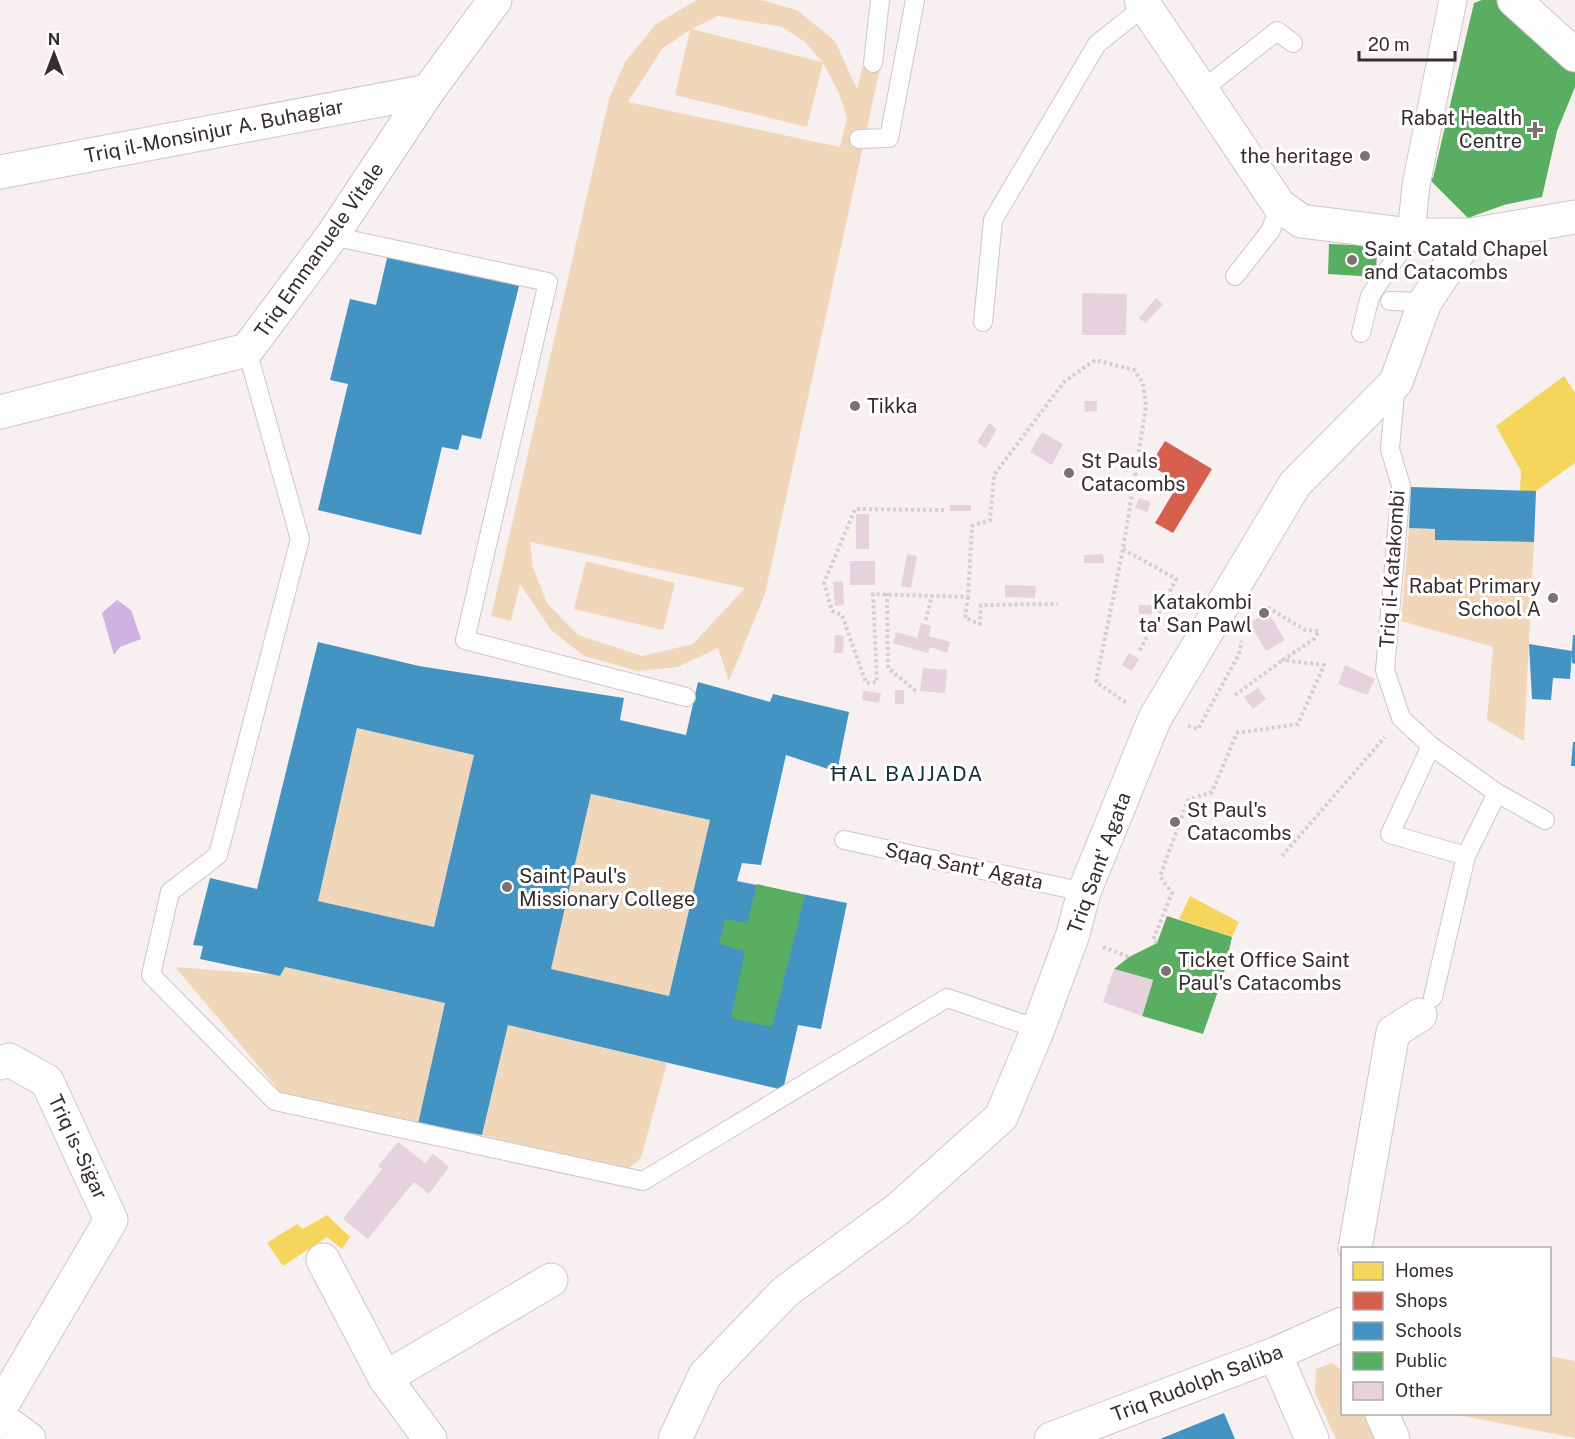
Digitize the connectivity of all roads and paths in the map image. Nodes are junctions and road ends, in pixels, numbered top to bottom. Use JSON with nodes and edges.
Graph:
{"nodes":[{"id":1,"x":495,"y":0,"type":"edge"},
{"id":2,"x":879,"y":0,"type":"edge"},
{"id":3,"x":915,"y":0,"type":"edge"},
{"id":4,"x":1453,"y":0,"type":"edge"},
{"id":5,"x":1514,"y":0,"type":"edge"},
{"id":6,"x":1143,"y":3,"type":"edge"},
{"id":7,"x":1293,"y":43,"type":"dead end"},
{"id":8,"x":1575,"y":55,"type":"edge"},
{"id":9,"x":873,"y":63,"type":"dead end"},
{"id":10,"x":1202,"y":90,"type":"junction"},
{"id":11,"x":428,"y":91,"type":"junction"},
{"id":12,"x":860,"y":139,"type":"dead end"},
{"id":13,"x":0,"y":172,"type":"edge"},
{"id":14,"x":1279,"y":206,"type":"junction"},
{"id":15,"x":1575,"y":217,"type":"edge"},
{"id":16,"x":1410,"y":235,"type":"junction"},
{"id":17,"x":1470,"y":235,"type":"junction"},
{"id":18,"x":332,"y":236,"type":"junction"},
{"id":19,"x":1235,"y":276,"type":"dead end"},
{"id":20,"x":1390,"y":301,"type":"dead end"},
{"id":21,"x":1425,"y":302,"type":"junction"},
{"id":22,"x":983,"y":322,"type":"dead end"},
{"id":23,"x":1361,"y":333,"type":"dead end"},
{"id":24,"x":247,"y":350,"type":"junction"},
{"id":25,"x":1396,"y":382,"type":"junction"},
{"id":26,"x":0,"y":412,"type":"edge"},
{"id":27,"x":944,"y":510,"type":"dead end"},
{"id":28,"x":1123,"y":549,"type":"junction"},
{"id":29,"x":887,"y":593,"type":"junction"},
{"id":30,"x":932,"y":595,"type":"junction"},
{"id":31,"x":968,"y":597,"type":"junction"},
{"id":32,"x":1058,"y":604,"type":"dead end"},
{"id":33,"x":926,"y":620,"type":"dead end"},
{"id":34,"x":1252,"y":620,"type":"dead end"},
{"id":35,"x":1243,"y":635,"type":"dead end"},
{"id":36,"x":1139,"y":652,"type":"dead end"},
{"id":37,"x":1283,"y":660,"type":"junction"},
{"id":38,"x":916,"y":692,"type":"dead end"},
{"id":39,"x":1235,"y":695,"type":"dead end"},
{"id":40,"x":686,"y":697,"type":"dead end"},
{"id":41,"x":1135,"y":708,"type":"dead end"},
{"id":42,"x":1401,"y":718,"type":"junction"},
{"id":43,"x":1182,"y":725,"type":"dead end"},
{"id":44,"x":1431,"y":746,"type":"junction"},
{"id":45,"x":1497,"y":793,"type":"junction"},
{"id":46,"x":1545,"y":820,"type":"dead end"},
{"id":47,"x":844,"y":840,"type":"dead end"},
{"id":48,"x":1282,"y":855,"type":"dead end"},
{"id":49,"x":1466,"y":855,"type":"junction"},
{"id":50,"x":1084,"y":892,"type":"junction"},
{"id":51,"x":1157,"y":943,"type":"dead end"},
{"id":52,"x":1426,"y":1006,"type":"joint"},
{"id":53,"x":1038,"y":1029,"type":"junction"},
{"id":54,"x":4,"y":1062,"type":"edge"},
{"id":55,"x":1355,"y":1247,"type":"edge"},
{"id":56,"x":323,"y":1260,"type":"dead end"},
{"id":57,"x":551,"y":1280,"type":"dead end"},
{"id":58,"x":1341,"y":1324,"type":"edge"},
{"id":59,"x":1275,"y":1354,"type":"junction"},
{"id":60,"x":385,"y":1378,"type":"junction"},
{"id":61,"x":0,"y":1408,"type":"edge"},
{"id":62,"x":1383,"y":1415,"type":"edge"},
{"id":63,"x":0,"y":1418,"type":"edge"},
{"id":64,"x":30,"y":1439,"type":"edge"},
{"id":65,"x":430,"y":1439,"type":"edge"},
{"id":66,"x":675,"y":1439,"type":"edge"},
{"id":67,"x":1051,"y":1439,"type":"edge"},
{"id":68,"x":1312,"y":1439,"type":"edge"},
{"id":69,"x":1393,"y":1439,"type":"edge"}],
"edges":[{"from":1,"to":11,"type":"street","name":"Triq Emmanuele Vitale"},
{"from":2,"to":9,"type":"lane"},
{"from":3,"to":12,"type":"lane"},
{"from":4,"to":16,"type":"street"},
{"from":5,"to":8,"type":"street"},
{"from":6,"to":10,"type":"street"},
{"from":6,"to":22,"type":"lane"},
{"from":7,"to":10,"type":"lane"},
{"from":10,"to":14,"type":"street"},
{"from":11,"to":13,"type":"street","name":"Triq il-Monsinjur A. Buhagiar"},
{"from":11,"to":18,"type":"street","name":"Triq Emmanuele Vitale"},
{"from":14,"to":16,"type":"street"},
{"from":14,"to":19,"type":"lane"},
{"from":15,"to":17,"type":"street"},
{"from":16,"to":17,"type":"street"},
{"from":16,"to":23,"type":"lane"},
{"from":17,"to":21,"type":"street","name":"Triq Sant' Agata"},
{"from":18,"to":24,"type":"street","name":"Triq Emmanuele Vitale"},
{"from":18,"to":40,"type":"lane"},
{"from":20,"to":21,"type":"lane"},
{"from":21,"to":25,"type":"street","name":"Triq Sant' Agata"},
{"from":24,"to":26,"type":"street","name":"Triq Emmanuele Vitale"},
{"from":24,"to":53,"type":"lane"},
{"from":25,"to":42,"type":"lane","name":"Triq il-Katakombi"},
{"from":25,"to":50,"type":"street","name":"Triq Sant' Agata"},
{"from":27,"to":29,"type":"path"},
{"from":28,"to":31,"type":"path"},
{"from":28,"to":36,"type":"path"},
{"from":28,"to":41,"type":"path"},
{"from":29,"to":30,"type":"path"},
{"from":29,"to":38,"type":"path"},
{"from":30,"to":31,"type":"path"},
{"from":30,"to":33,"type":"path"},
{"from":31,"to":32,"type":"path"},
{"from":34,"to":37,"type":"path"},
{"from":35,"to":43,"type":"path"},
{"from":37,"to":39,"type":"path"},
{"from":37,"to":51,"type":"path"},
{"from":42,"to":44,"type":"lane","name":"Triq il-Katakombi"},
{"from":42,"to":48,"type":"path"},
{"from":44,"to":45,"type":"lane","name":"Triq il-Katakombi"},
{"from":44,"to":49,"type":"lane"},
{"from":45,"to":46,"type":"lane","name":"Triq il-Katakombi"},
{"from":45,"to":49,"type":"lane"},
{"from":47,"to":50,"type":"lane","name":"Sqaq Sant' Agata"},
{"from":49,"to":52,"type":"lane"},
{"from":50,"to":53,"type":"street","name":"Triq Sant' Agata"},
{"from":52,"to":55,"type":"street"},
{"from":53,"to":66,"type":"street","name":"Triq Sant' Agata"},
{"from":54,"to":61,"type":"street","name":"Triq is-Siġar"},
{"from":56,"to":60,"type":"street"},
{"from":57,"to":60,"type":"street"},
{"from":58,"to":59,"type":"street","name":"Triq Rudolph Saliba"},
{"from":59,"to":67,"type":"street","name":"Triq Rudolph Saliba"},
{"from":59,"to":68,"type":"street"},
{"from":60,"to":65,"type":"street"},
{"from":62,"to":69,"type":"street"},
{"from":63,"to":64,"type":"street"}]}
